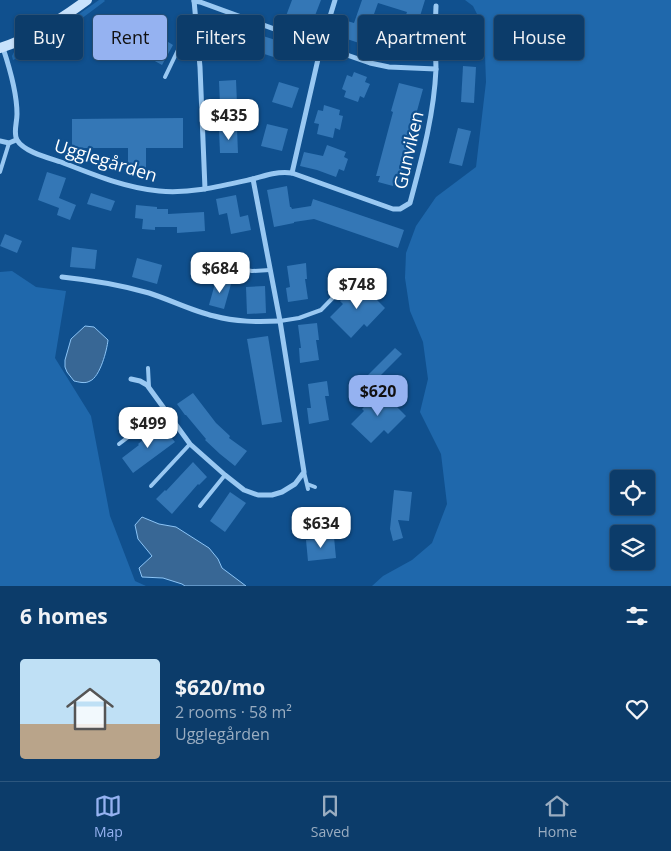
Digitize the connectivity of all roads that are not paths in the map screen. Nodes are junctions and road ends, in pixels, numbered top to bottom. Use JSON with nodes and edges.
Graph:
{"nodes":[{"id":1,"x":87,"y":0,"type":"edge"},
{"id":2,"x":335,"y":0,"type":"edge"},
{"id":3,"x":194,"y":1,"type":"edge"},
{"id":4,"x":436,"y":6,"type":"dead end"},
{"id":5,"x":196,"y":15,"type":"edge"},
{"id":6,"x":330,"y":15,"type":"edge"},
{"id":7,"x":274,"y":29,"type":"edge"},
{"id":8,"x":1,"y":48,"type":"edge"},
{"id":9,"x":177,"y":52,"type":"edge"},
{"id":10,"x":348,"y":55,"type":"edge"},
{"id":11,"x":199,"y":60,"type":"edge"},
{"id":12,"x":318,"y":60,"type":"edge"},
{"id":13,"x":436,"y":69,"type":"junction"},
{"id":14,"x":165,"y":78,"type":"dead end"},
{"id":15,"x":16,"y":140,"type":"junction"},
{"id":16,"x":0,"y":141,"type":"edge"},
{"id":17,"x":9,"y":143,"type":"junction"},
{"id":18,"x":0,"y":172,"type":"edge"},
{"id":19,"x":292,"y":173,"type":"junction"},
{"id":20,"x":253,"y":179,"type":"junction"},
{"id":21,"x":205,"y":189,"type":"junction"},
{"id":22,"x":211,"y":264,"type":"dead end"},
{"id":23,"x":270,"y":270,"type":"junction"},
{"id":24,"x":358,"y":272,"type":"dead end"},
{"id":25,"x":62,"y":277,"type":"dead end"},
{"id":26,"x":280,"y":321,"type":"junction"},
{"id":27,"x":148,"y":368,"type":"dead end"},
{"id":28,"x":131,"y":379,"type":"dead end"},
{"id":29,"x":149,"y":387,"type":"junction"},
{"id":30,"x":165,"y":409,"type":"junction"},
{"id":31,"x":119,"y":444,"type":"dead end"},
{"id":32,"x":190,"y":444,"type":"junction"},
{"id":33,"x":304,"y":472,"type":"junction"},
{"id":34,"x":225,"y":475,"type":"junction"},
{"id":35,"x":307,"y":484,"type":"junction"},
{"id":36,"x":150,"y":486,"type":"dead end"},
{"id":37,"x":315,"y":487,"type":"dead end"},
{"id":38,"x":308,"y":490,"type":"dead end"},
{"id":39,"x":200,"y":506,"type":"dead end"}],
"edges":[{"from":1,"to":8,"type":"street"},
{"from":2,"to":6,"type":"street"},
{"from":3,"to":5,"type":"street"},
{"from":3,"to":7,"type":"street"},
{"from":4,"to":13,"type":"street","name":"Gunviken"},
{"from":8,"to":15,"type":"street"},
{"from":9,"to":14,"type":"lane"},
{"from":10,"to":13,"type":"street"},
{"from":11,"to":21,"type":"street"},
{"from":12,"to":19,"type":"street"},
{"from":13,"to":19,"type":"street","name":"Gunviken"},
{"from":15,"to":17,"type":"street"},
{"from":15,"to":21,"type":"street","name":"Ugglegården"},
{"from":16,"to":17,"type":"street"},
{"from":17,"to":18,"type":"lane"},
{"from":19,"to":20,"type":"street","name":"Gunviken"},
{"from":20,"to":21,"type":"street","name":"Ugglegården"},
{"from":20,"to":23,"type":"street"},
{"from":22,"to":23,"type":"lane"},
{"from":23,"to":26,"type":"street"},
{"from":24,"to":26,"type":"lane"},
{"from":25,"to":26,"type":"street"},
{"from":26,"to":33,"type":"street"},
{"from":27,"to":29,"type":"lane"},
{"from":28,"to":29,"type":"street"},
{"from":29,"to":30,"type":"street"},
{"from":30,"to":31,"type":"lane"},
{"from":30,"to":32,"type":"street"},
{"from":32,"to":34,"type":"street"},
{"from":32,"to":36,"type":"lane"},
{"from":33,"to":34,"type":"street"},
{"from":33,"to":35,"type":"lane"},
{"from":34,"to":39,"type":"lane"},
{"from":35,"to":37,"type":"lane"},
{"from":35,"to":38,"type":"lane"}]}
